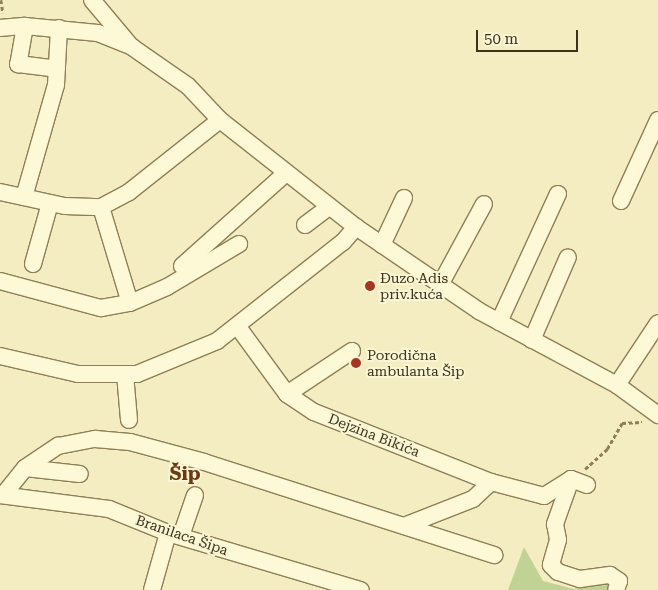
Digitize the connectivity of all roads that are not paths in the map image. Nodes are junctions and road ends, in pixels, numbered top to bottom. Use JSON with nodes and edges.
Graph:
{"nodes":[{"id":1,"x":92,"y":0,"type":"edge"},
{"id":2,"x":26,"y":26,"type":"junction"},
{"id":3,"x":0,"y":28,"type":"edge"},
{"id":4,"x":59,"y":28,"type":"junction"},
{"id":5,"x":132,"y":48,"type":"junction"},
{"id":6,"x":57,"y":69,"type":"junction"},
{"id":7,"x":220,"y":120,"type":"junction"},
{"id":8,"x":658,"y":120,"type":"edge"},
{"id":9,"x":285,"y":174,"type":"junction"},
{"id":10,"x":0,"y":192,"type":"edge"},
{"id":11,"x":558,"y":194,"type":"dead end"},
{"id":12,"x":24,"y":197,"type":"junction"},
{"id":13,"x":404,"y":198,"type":"dead end"},
{"id":14,"x":621,"y":201,"type":"dead end"},
{"id":15,"x":50,"y":203,"type":"junction"},
{"id":16,"x":484,"y":204,"type":"dead end"},
{"id":17,"x":101,"y":207,"type":"junction"},
{"id":18,"x":329,"y":207,"type":"junction"},
{"id":19,"x":305,"y":225,"type":"dead end"},
{"id":20,"x":356,"y":227,"type":"junction"},
{"id":21,"x":239,"y":244,"type":"dead end"},
{"id":22,"x":382,"y":245,"type":"junction"},
{"id":23,"x":568,"y":257,"type":"dead end"},
{"id":24,"x":33,"y":264,"type":"dead end"},
{"id":25,"x":182,"y":266,"type":"dead end"},
{"id":26,"x":0,"y":281,"type":"edge"},
{"id":27,"x":440,"y":285,"type":"junction"},
{"id":28,"x":130,"y":303,"type":"junction"},
{"id":29,"x":499,"y":322,"type":"junction"},
{"id":30,"x":658,"y":323,"type":"edge"},
{"id":31,"x":238,"y":326,"type":"junction"},
{"id":32,"x":532,"y":340,"type":"junction"},
{"id":33,"x":352,"y":351,"type":"dead end"},
{"id":34,"x":0,"y":356,"type":"edge"},
{"id":35,"x":125,"y":374,"type":"junction"},
{"id":36,"x":616,"y":385,"type":"junction"},
{"id":37,"x":287,"y":394,"type":"junction"},
{"id":38,"x":653,"y":418,"type":"edge"},
{"id":39,"x":130,"y":420,"type":"dead end"},
{"id":40,"x":24,"y":468,"type":"junction"},
{"id":41,"x":80,"y":474,"type":"dead end"},
{"id":42,"x":571,"y":479,"type":"junction"},
{"id":43,"x":491,"y":482,"type":"junction"},
{"id":44,"x":587,"y":485,"type":"dead end"},
{"id":45,"x":2,"y":494,"type":"edge"},
{"id":46,"x":195,"y":494,"type":"dead end"},
{"id":47,"x":571,"y":506,"type":"dead end"},
{"id":48,"x":404,"y":526,"type":"junction"},
{"id":49,"x":175,"y":534,"type":"junction"},
{"id":50,"x":558,"y":540,"type":"junction"},
{"id":51,"x":494,"y":555,"type":"dead end"},
{"id":52,"x":318,"y":584,"type":"edge"},
{"id":53,"x":152,"y":590,"type":"edge"},
{"id":54,"x":361,"y":590,"type":"edge"},
{"id":55,"x":616,"y":590,"type":"edge"}],
"edges":[{"from":1,"to":5,"type":"street"},
{"from":2,"to":3,"type":"street"},
{"from":2,"to":4,"type":"street"},
{"from":2,"to":6,"type":"street"},
{"from":4,"to":5,"type":"street"},
{"from":4,"to":6,"type":"street"},
{"from":5,"to":7,"type":"street"},
{"from":6,"to":12,"type":"street"},
{"from":7,"to":9,"type":"street"},
{"from":7,"to":17,"type":"street"},
{"from":8,"to":14,"type":"street"},
{"from":9,"to":18,"type":"street"},
{"from":9,"to":25,"type":"street"},
{"from":10,"to":12,"type":"street"},
{"from":11,"to":29,"type":"street"},
{"from":12,"to":15,"type":"street"},
{"from":13,"to":22,"type":"street"},
{"from":15,"to":17,"type":"street"},
{"from":15,"to":24,"type":"street"},
{"from":16,"to":27,"type":"street"},
{"from":17,"to":28,"type":"street"},
{"from":18,"to":19,"type":"street"},
{"from":18,"to":20,"type":"street"},
{"from":20,"to":22,"type":"street"},
{"from":20,"to":31,"type":"street"},
{"from":21,"to":28,"type":"street"},
{"from":22,"to":27,"type":"street"},
{"from":23,"to":32,"type":"street"},
{"from":26,"to":28,"type":"street"},
{"from":27,"to":29,"type":"street"},
{"from":29,"to":32,"type":"street"},
{"from":30,"to":36,"type":"street"},
{"from":31,"to":35,"type":"street"},
{"from":31,"to":37,"type":"street","name":"Dejzina Bikića"},
{"from":32,"to":36,"type":"street"},
{"from":33,"to":37,"type":"street"},
{"from":34,"to":35,"type":"street"},
{"from":35,"to":39,"type":"street"},
{"from":36,"to":38,"type":"street"},
{"from":37,"to":43,"type":"street","name":"Dejzina Bikića"},
{"from":40,"to":41,"type":"street"},
{"from":40,"to":45,"type":"street"},
{"from":40,"to":48,"type":"street"},
{"from":42,"to":43,"type":"street","name":"Dejzina Bikića"},
{"from":42,"to":44,"type":"street"},
{"from":42,"to":50,"type":"street"},
{"from":43,"to":48,"type":"street"},
{"from":45,"to":49,"type":"street","name":"Branilaca Šipa"},
{"from":46,"to":49,"type":"street"},
{"from":47,"to":50,"type":"street"},
{"from":48,"to":51,"type":"street"},
{"from":49,"to":52,"type":"street","name":"Branilaca Šipa"},
{"from":49,"to":53,"type":"street"},
{"from":50,"to":55,"type":"street"},
{"from":52,"to":54,"type":"street","name":"Branilaca Šipa"}]}
